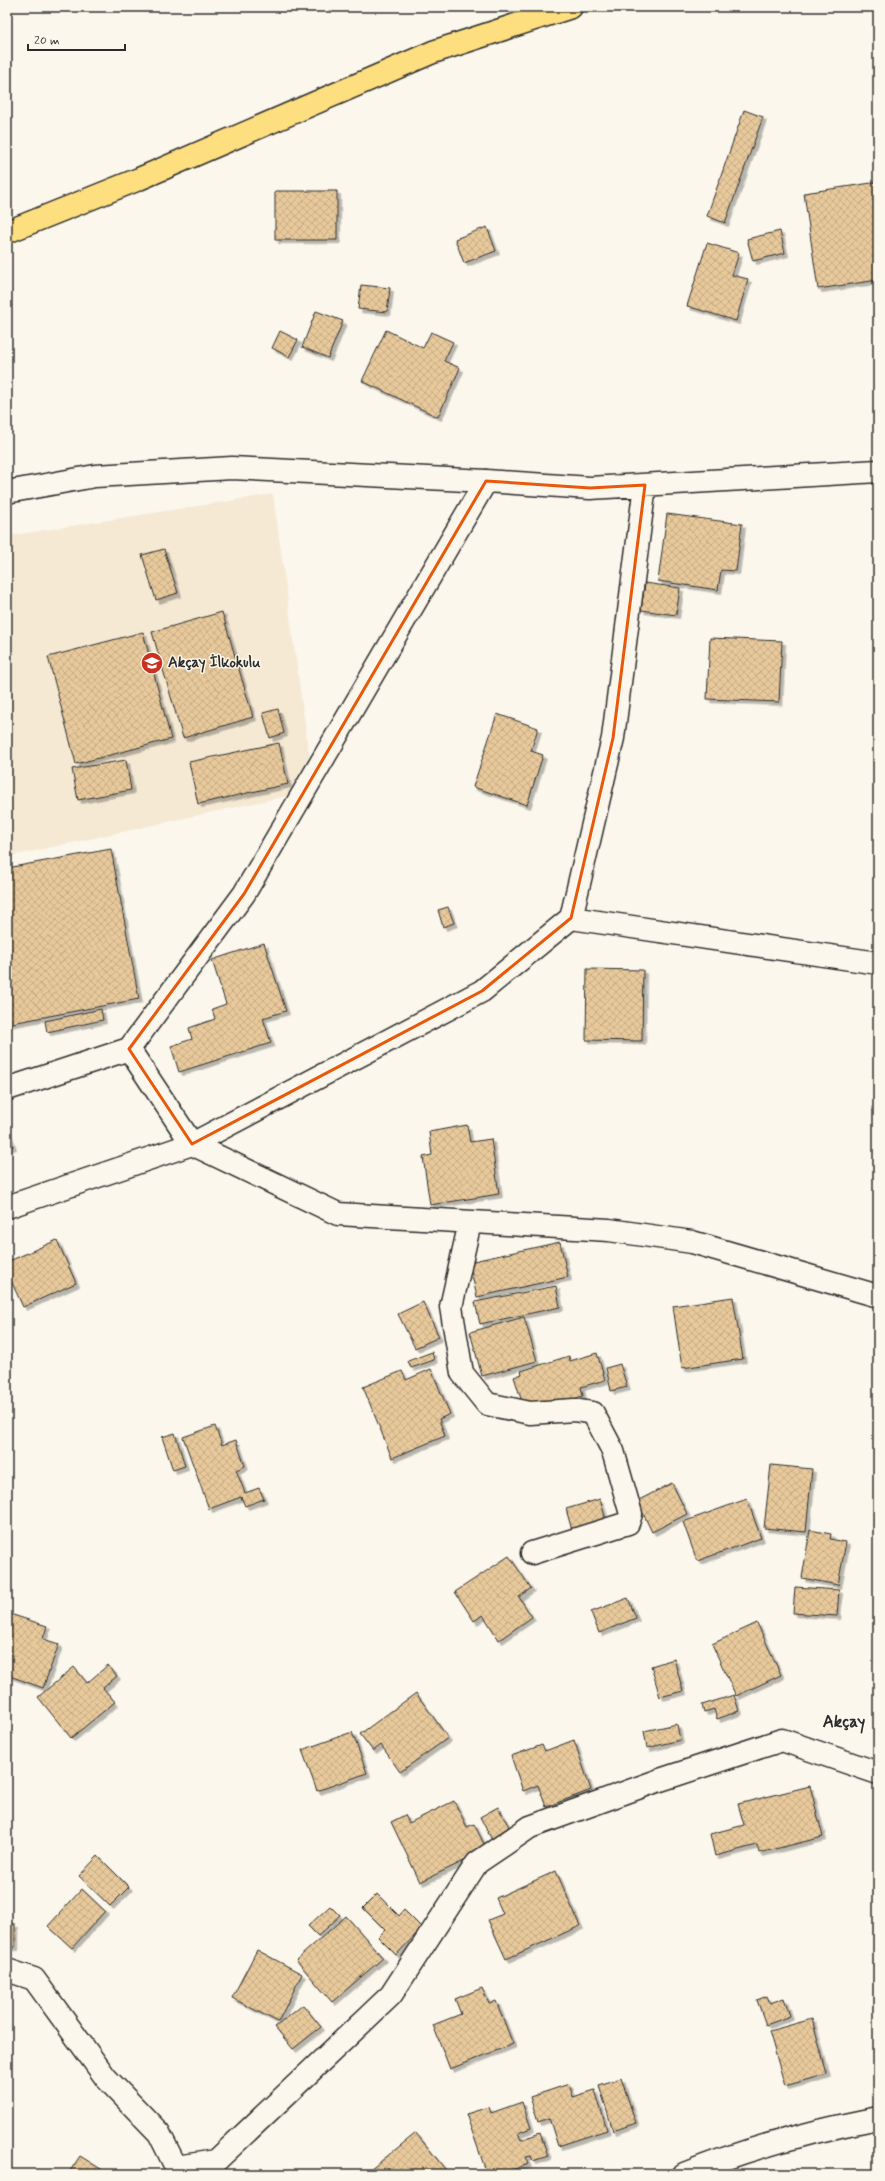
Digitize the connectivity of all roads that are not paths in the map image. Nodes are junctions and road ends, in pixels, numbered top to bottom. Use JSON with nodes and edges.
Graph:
{"nodes":[{"id":1,"x":571,"y":7,"type":"edge"},
{"id":2,"x":7,"y":232,"type":"edge"},
{"id":3,"x":878,"y":471,"type":"edge"},
{"id":4,"x":486,"y":481,"type":"junction"},
{"id":5,"x":645,"y":485,"type":"junction"},
{"id":6,"x":7,"y":492,"type":"edge"},
{"id":7,"x":571,"y":918,"type":"junction"},
{"id":8,"x":878,"y":963,"type":"edge"},
{"id":9,"x":129,"y":1049,"type":"junction"},
{"id":10,"x":7,"y":1089,"type":"edge"},
{"id":11,"x":192,"y":1144,"type":"junction"},
{"id":12,"x":7,"y":1207,"type":"edge"},
{"id":13,"x":470,"y":1222,"type":"junction"},
{"id":14,"x":878,"y":1296,"type":"edge"},
{"id":15,"x":532,"y":1553,"type":"dead end"},
{"id":16,"x":878,"y":1773,"type":"edge"},
{"id":17,"x":7,"y":1970,"type":"edge"},
{"id":18,"x":878,"y":2118,"type":"edge"},
{"id":19,"x":684,"y":2174,"type":"edge"}],
"edges":[{"from":1,"to":2,"type":"highway"},
{"from":3,"to":5,"type":"street"},
{"from":4,"to":5,"type":"street"},
{"from":4,"to":6,"type":"street"},
{"from":4,"to":9,"type":"street"},
{"from":5,"to":7,"type":"street"},
{"from":7,"to":8,"type":"street"},
{"from":7,"to":11,"type":"street"},
{"from":9,"to":10,"type":"street"},
{"from":9,"to":11,"type":"street"},
{"from":11,"to":12,"type":"street"},
{"from":11,"to":13,"type":"street"},
{"from":13,"to":14,"type":"street"},
{"from":13,"to":15,"type":"street"},
{"from":16,"to":17,"type":"street"},
{"from":18,"to":19,"type":"street"}]}
